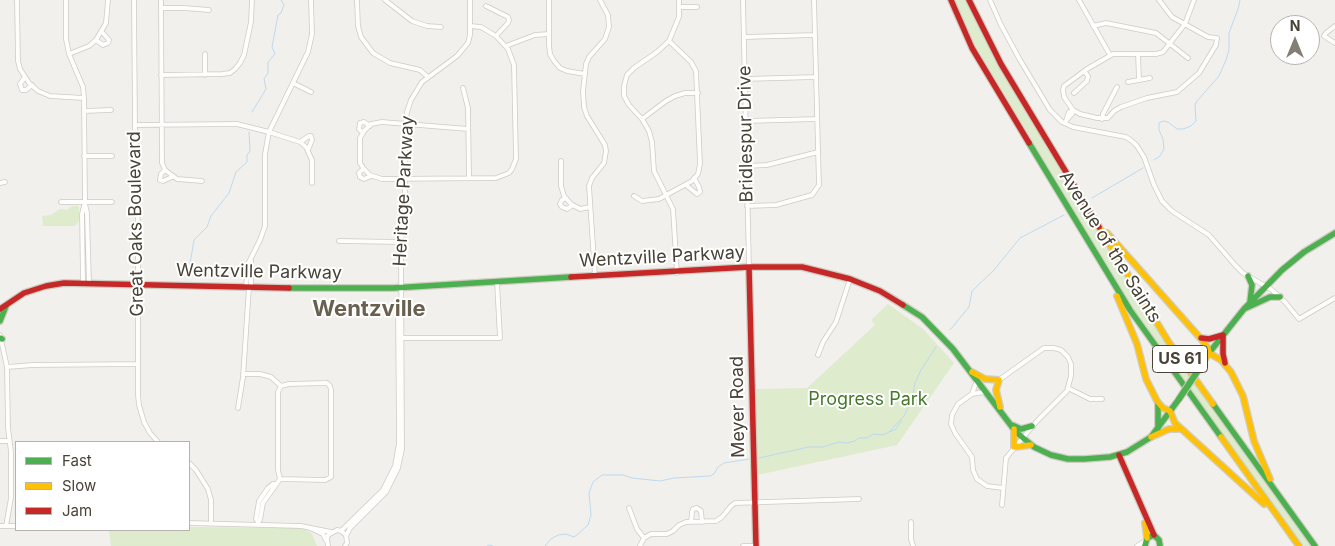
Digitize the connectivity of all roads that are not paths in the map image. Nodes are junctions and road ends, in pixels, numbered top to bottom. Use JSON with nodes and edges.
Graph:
{"nodes":[{"id":1,"x":17,"y":0,"type":"edge"},
{"id":2,"x":66,"y":0,"type":"edge"},
{"id":3,"x":108,"y":0,"type":"edge"},
{"id":4,"x":134,"y":0,"type":"edge"},
{"id":5,"x":161,"y":0,"type":"edge"},
{"id":6,"x":252,"y":0,"type":"edge"},
{"id":7,"x":312,"y":0,"type":"edge"},
{"id":8,"x":357,"y":0,"type":"edge"},
{"id":9,"x":385,"y":0,"type":"edge"},
{"id":10,"x":470,"y":0,"type":"edge"},
{"id":11,"x":549,"y":0,"type":"edge"},
{"id":12,"x":600,"y":0,"type":"edge"},
{"id":13,"x":679,"y":0,"type":"edge"},
{"id":14,"x":743,"y":0,"type":"edge"},
{"id":15,"x":814,"y":0,"type":"edge"},
{"id":16,"x":951,"y":0,"type":"edge"},
{"id":17,"x":969,"y":0,"type":"edge"},
{"id":18,"x":990,"y":0,"type":"edge"},
{"id":19,"x":1079,"y":0,"type":"edge"},
{"id":20,"x":1159,"y":0,"type":"edge"},
{"id":21,"x":1194,"y":0,"type":"edge"},
{"id":22,"x":486,"y":6,"type":"dead end"},
{"id":23,"x":680,"y":7,"type":"junction"},
{"id":24,"x":697,"y":7,"type":"dead end"},
{"id":25,"x":161,"y":8,"type":"junction"},
{"id":26,"x":209,"y":10,"type":"dead end"},
{"id":27,"x":1185,"y":24,"type":"junction"},
{"id":28,"x":470,"y":26,"type":"junction"},
{"id":29,"x":1093,"y":26,"type":"junction"},
{"id":30,"x":1335,"y":26,"type":"edge"},
{"id":31,"x":441,"y":27,"type":"dead end"},
{"id":32,"x":102,"y":32,"type":"junction"},
{"id":33,"x":549,"y":34,"type":"junction"},
{"id":34,"x":815,"y":35,"type":"junction"},
{"id":35,"x":496,"y":36,"type":"junction"},
{"id":36,"x":744,"y":37,"type":"junction"},
{"id":37,"x":96,"y":40,"type":"junction"},
{"id":38,"x":669,"y":41,"type":"junction"},
{"id":39,"x":1335,"y":43,"type":"edge"},
{"id":40,"x":1170,"y":44,"type":"junction"},
{"id":41,"x":506,"y":46,"type":"junction"},
{"id":42,"x":70,"y":54,"type":"junction"},
{"id":43,"x":205,"y":54,"type":"dead end"},
{"id":44,"x":1138,"y":54,"type":"junction"},
{"id":45,"x":1110,"y":55,"type":"junction"},
{"id":46,"x":1188,"y":58,"type":"dead end"},
{"id":47,"x":1084,"y":72,"type":"junction"},
{"id":48,"x":205,"y":74,"type":"junction"},
{"id":49,"x":584,"y":74,"type":"junction"},
{"id":50,"x":161,"y":75,"type":"junction"},
{"id":51,"x":25,"y":77,"type":"junction"},
{"id":52,"x":428,"y":77,"type":"junction"},
{"id":53,"x":816,"y":77,"type":"junction"},
{"id":54,"x":1150,"y":78,"type":"dead end"},
{"id":55,"x":744,"y":79,"type":"junction"},
{"id":56,"x":1139,"y":80,"type":"junction"},
{"id":57,"x":1128,"y":82,"type":"dead end"},
{"id":58,"x":293,"y":83,"type":"junction"},
{"id":59,"x":32,"y":85,"type":"junction"},
{"id":60,"x":1117,"y":87,"type":"dead end"},
{"id":61,"x":463,"y":88,"type":"dead end"},
{"id":62,"x":311,"y":92,"type":"dead end"},
{"id":63,"x":698,"y":93,"type":"junction"},
{"id":64,"x":1074,"y":93,"type":"dead end"},
{"id":65,"x":84,"y":98,"type":"junction"},
{"id":66,"x":111,"y":110,"type":"dead end"},
{"id":67,"x":1073,"y":110,"type":"junction"},
{"id":68,"x":84,"y":111,"type":"junction"},
{"id":69,"x":642,"y":119,"type":"junction"},
{"id":70,"x":817,"y":119,"type":"junction"},
{"id":71,"x":1102,"y":119,"type":"junction"},
{"id":72,"x":745,"y":121,"type":"junction"},
{"id":73,"x":1065,"y":122,"type":"junction"},
{"id":74,"x":135,"y":125,"type":"junction"},
{"id":75,"x":162,"y":125,"type":"junction"},
{"id":76,"x":405,"y":125,"type":"junction"},
{"id":77,"x":370,"y":126,"type":"junction"},
{"id":78,"x":468,"y":129,"type":"junction"},
{"id":79,"x":269,"y":132,"type":"junction"},
{"id":80,"x":363,"y":133,"type":"junction"},
{"id":81,"x":300,"y":142,"type":"junction"},
{"id":82,"x":308,"y":150,"type":"junction"},
{"id":83,"x":818,"y":152,"type":"junction"},
{"id":84,"x":84,"y":156,"type":"junction"},
{"id":85,"x":112,"y":156,"type":"dead end"},
{"id":86,"x":561,"y":161,"type":"dead end"},
{"id":87,"x":746,"y":166,"type":"junction"},
{"id":88,"x":363,"y":169,"type":"junction"},
{"id":89,"x":165,"y":170,"type":"junction"},
{"id":90,"x":371,"y":176,"type":"junction"},
{"id":91,"x":172,"y":177,"type":"junction"},
{"id":92,"x":468,"y":178,"type":"junction"},
{"id":93,"x":694,"y":178,"type":"junction"},
{"id":94,"x":405,"y":179,"type":"junction"},
{"id":95,"x":202,"y":181,"type":"dead end"},
{"id":96,"x":312,"y":183,"type":"dead end"},
{"id":97,"x":686,"y":185,"type":"junction"},
{"id":98,"x":634,"y":196,"type":"dead end"},
{"id":99,"x":668,"y":196,"type":"junction"},
{"id":100,"x":566,"y":198,"type":"junction"},
{"id":101,"x":61,"y":202,"type":"dead end"},
{"id":102,"x":85,"y":202,"type":"junction"},
{"id":103,"x":112,"y":202,"type":"dead end"},
{"id":104,"x":573,"y":205,"type":"junction"},
{"id":105,"x":748,"y":206,"type":"junction"},
{"id":106,"x":590,"y":207,"type":"junction"},
{"id":107,"x":1093,"y":218,"type":"junction"},
{"id":108,"x":1335,"y":233,"type":"edge"},
{"id":109,"x":339,"y":241,"type":"dead end"},
{"id":110,"x":400,"y":242,"type":"junction"},
{"id":111,"x":82,"y":252,"type":"junction"},
{"id":112,"x":89,"y":252,"type":"junction"},
{"id":113,"x":749,"y":267,"type":"junction"},
{"id":114,"x":677,"y":272,"type":"junction"},
{"id":115,"x":595,"y":276,"type":"junction"},
{"id":116,"x":1248,"y":276,"type":"junction"},
{"id":117,"x":850,"y":279,"type":"junction"},
{"id":118,"x":1111,"y":279,"type":"junction"},
{"id":119,"x":498,"y":282,"type":"junction"},
{"id":120,"x":86,"y":283,"type":"junction"},
{"id":121,"x":138,"y":285,"type":"junction"},
{"id":122,"x":248,"y":287,"type":"junction"},
{"id":123,"x":1265,"y":287,"type":"junction"},
{"id":124,"x":400,"y":288,"type":"junction"},
{"id":125,"x":1280,"y":297,"type":"junction"},
{"id":126,"x":1335,"y":298,"type":"edge"},
{"id":127,"x":9,"y":302,"type":"junction"},
{"id":128,"x":1250,"y":302,"type":"junction"},
{"id":129,"x":0,"y":303,"type":"edge"},
{"id":130,"x":0,"y":308,"type":"edge"},
{"id":131,"x":1244,"y":309,"type":"junction"},
{"id":132,"x":0,"y":321,"type":"edge"},
{"id":133,"x":1223,"y":335,"type":"junction"},
{"id":134,"x":1,"y":337,"type":"edge"},
{"id":135,"x":400,"y":338,"type":"junction"},
{"id":136,"x":1200,"y":338,"type":"junction"},
{"id":137,"x":1209,"y":353,"type":"junction"},
{"id":138,"x":818,"y":355,"type":"dead end"},
{"id":139,"x":138,"y":364,"type":"junction"},
{"id":140,"x":1226,"y":366,"type":"junction"},
{"id":141,"x":7,"y":367,"type":"junction"},
{"id":142,"x":969,"y":370,"type":"junction"},
{"id":143,"x":243,"y":374,"type":"junction"},
{"id":144,"x":977,"y":380,"type":"junction"},
{"id":145,"x":998,"y":380,"type":"junction"},
{"id":146,"x":280,"y":386,"type":"junction"},
{"id":147,"x":1068,"y":388,"type":"junction"},
{"id":148,"x":986,"y":392,"type":"junction"},
{"id":149,"x":972,"y":394,"type":"junction"},
{"id":150,"x":1102,"y":399,"type":"dead end"},
{"id":151,"x":1157,"y":401,"type":"junction"},
{"id":152,"x":238,"y":408,"type":"dead end"},
{"id":153,"x":1001,"y":411,"type":"junction"},
{"id":154,"x":1170,"y":411,"type":"junction"},
{"id":155,"x":1032,"y":426,"type":"junction"},
{"id":156,"x":1013,"y":427,"type":"junction"},
{"id":157,"x":1158,"y":429,"type":"junction"},
{"id":158,"x":1181,"y":429,"type":"junction"},
{"id":159,"x":1151,"y":437,"type":"junction"},
{"id":160,"x":1022,"y":438,"type":"junction"},
{"id":161,"x":0,"y":441,"type":"edge"},
{"id":162,"x":9,"y":441,"type":"junction"},
{"id":163,"x":157,"y":441,"type":"edge"},
{"id":164,"x":1031,"y":445,"type":"junction"},
{"id":165,"x":1014,"y":447,"type":"junction"},
{"id":166,"x":1119,"y":455,"type":"junction"},
{"id":167,"x":190,"y":464,"type":"edge"},
{"id":168,"x":280,"y":479,"type":"junction"},
{"id":169,"x":1003,"y":488,"type":"junction"},
{"id":170,"x":1276,"y":492,"type":"junction"},
{"id":171,"x":1135,"y":495,"type":"junction"},
{"id":172,"x":860,"y":499,"type":"dead end"},
{"id":173,"x":755,"y":503,"type":"junction"},
{"id":174,"x":1002,"y":505,"type":"dead end"},
{"id":175,"x":629,"y":508,"type":"dead end"},
{"id":176,"x":1280,"y":519,"type":"junction"},
{"id":177,"x":692,"y":522,"type":"junction"},
{"id":178,"x":702,"y":522,"type":"junction"},
{"id":179,"x":912,"y":522,"type":"dead end"},
{"id":180,"x":190,"y":523,"type":"edge"},
{"id":181,"x":211,"y":523,"type":"junction"},
{"id":182,"x":258,"y":523,"type":"junction"},
{"id":183,"x":0,"y":526,"type":"edge"},
{"id":184,"x":6,"y":526,"type":"junction"},
{"id":185,"x":15,"y":526,"type":"edge"},
{"id":186,"x":310,"y":528,"type":"junction"},
{"id":187,"x":341,"y":531,"type":"junction"},
{"id":188,"x":331,"y":532,"type":"junction"},
{"id":189,"x":1154,"y":535,"type":"junction"},
{"id":190,"x":346,"y":536,"type":"junction"},
{"id":191,"x":644,"y":538,"type":"junction"},
{"id":192,"x":327,"y":540,"type":"junction"},
{"id":193,"x":1146,"y":542,"type":"edge"},
{"id":194,"x":328,"y":546,"type":"edge"},
{"id":195,"x":345,"y":546,"type":"edge"},
{"id":196,"x":640,"y":546,"type":"edge"},
{"id":197,"x":743,"y":546,"type":"edge"},
{"id":198,"x":756,"y":546,"type":"edge"},
{"id":199,"x":913,"y":546,"type":"edge"},
{"id":200,"x":1137,"y":546,"type":"edge"},
{"id":201,"x":1160,"y":546,"type":"edge"},
{"id":202,"x":1299,"y":546,"type":"edge"},
{"id":203,"x":1315,"y":546,"type":"edge"}],
"edges":[{"from":1,"to":51,"type":"street"},
{"from":2,"to":42,"type":"street"},
{"from":3,"to":32,"type":"street"},
{"from":4,"to":74,"type":"street","name":"Great Oaks Boulevard"},
{"from":5,"to":25,"type":"street"},
{"from":6,"to":48,"type":"street"},
{"from":7,"to":58,"type":"street"},
{"from":8,"to":52,"type":"street"},
{"from":9,"to":31,"type":"street"},
{"from":10,"to":28,"type":"street","name":"Heritage Parkway"},
{"from":11,"to":33,"type":"street"},
{"from":12,"to":49,"type":"street"},
{"from":13,"to":23,"type":"street"},
{"from":14,"to":36,"type":"street","name":"Bridlespur Drive"},
{"from":15,"to":34,"type":"street"},
{"from":16,"to":118,"type":"main road","name":"Avenue of the Saints","number":"US 61"},
{"from":17,"to":107,"type":"main road","name":"Avenue of the Saints","number":"US 61"},
{"from":18,"to":73,"type":"street"},
{"from":19,"to":29,"type":"street"},
{"from":20,"to":27,"type":"street"},
{"from":21,"to":27,"type":"street"},
{"from":22,"to":35,"type":"street"},
{"from":23,"to":24,"type":"street"},
{"from":23,"to":38,"type":"street"},
{"from":25,"to":26,"type":"street"},
{"from":25,"to":50,"type":"street"},
{"from":27,"to":40,"type":"street"},
{"from":27,"to":71,"type":"street"},
{"from":28,"to":35,"type":"street"},
{"from":28,"to":52,"type":"street","name":"Heritage Parkway"},
{"from":29,"to":40,"type":"street"},
{"from":29,"to":45,"type":"street"},
{"from":30,"to":39,"type":"street"},
{"from":32,"to":37,"type":"street"},
{"from":32,"to":37,"type":"street"},
{"from":33,"to":41,"type":"street"},
{"from":33,"to":49,"type":"street"},
{"from":34,"to":36,"type":"street"},
{"from":34,"to":53,"type":"street"},
{"from":35,"to":41,"type":"street"},
{"from":36,"to":55,"type":"street","name":"Bridlespur Drive"},
{"from":37,"to":42,"type":"street"},
{"from":38,"to":63,"type":"street"},
{"from":38,"to":69,"type":"street"},
{"from":40,"to":44,"type":"street"},
{"from":40,"to":46,"type":"street"},
{"from":41,"to":92,"type":"street"},
{"from":42,"to":65,"type":"street"},
{"from":43,"to":48,"type":"street"},
{"from":44,"to":45,"type":"street"},
{"from":44,"to":56,"type":"street"},
{"from":45,"to":47,"type":"street"},
{"from":47,"to":64,"type":"street"},
{"from":47,"to":67,"type":"street"},
{"from":48,"to":50,"type":"street"},
{"from":49,"to":106,"type":"street"},
{"from":50,"to":75,"type":"street"},
{"from":51,"to":59,"type":"street"},
{"from":51,"to":59,"type":"street"},
{"from":52,"to":76,"type":"street","name":"Heritage Parkway"},
{"from":53,"to":55,"type":"street"},
{"from":53,"to":70,"type":"street"},
{"from":54,"to":56,"type":"street"},
{"from":55,"to":72,"type":"street","name":"Bridlespur Drive"},
{"from":56,"to":57,"type":"street"},
{"from":58,"to":62,"type":"street"},
{"from":58,"to":79,"type":"street"},
{"from":59,"to":65,"type":"street"},
{"from":60,"to":71,"type":"street"},
{"from":61,"to":78,"type":"street"},
{"from":63,"to":69,"type":"street"},
{"from":63,"to":93,"type":"street"},
{"from":65,"to":68,"type":"street"},
{"from":66,"to":68,"type":"street"},
{"from":67,"to":71,"type":"street"},
{"from":67,"to":73,"type":"street"},
{"from":68,"to":84,"type":"street"},
{"from":69,"to":99,"type":"street"},
{"from":70,"to":72,"type":"street"},
{"from":70,"to":83,"type":"street"},
{"from":72,"to":87,"type":"street","name":"Bridlespur Drive"},
{"from":73,"to":116,"type":"street"},
{"from":74,"to":75,"type":"street"},
{"from":74,"to":121,"type":"street","name":"Great Oaks Boulevard"},
{"from":75,"to":79,"type":"street"},
{"from":75,"to":89,"type":"street"},
{"from":76,"to":77,"type":"street"},
{"from":76,"to":78,"type":"street"},
{"from":76,"to":94,"type":"street","name":"Heritage Parkway"},
{"from":77,"to":80,"type":"street"},
{"from":77,"to":80,"type":"street"},
{"from":78,"to":92,"type":"street"},
{"from":79,"to":81,"type":"street"},
{"from":79,"to":122,"type":"street"},
{"from":80,"to":88,"type":"street"},
{"from":81,"to":82,"type":"street"},
{"from":81,"to":82,"type":"street"},
{"from":82,"to":96,"type":"street"},
{"from":83,"to":87,"type":"street"},
{"from":83,"to":105,"type":"street"},
{"from":84,"to":85,"type":"street"},
{"from":84,"to":102,"type":"street"},
{"from":86,"to":100,"type":"street"},
{"from":87,"to":105,"type":"street","name":"Bridlespur Drive"},
{"from":88,"to":90,"type":"street"},
{"from":88,"to":90,"type":"street"},
{"from":89,"to":91,"type":"street"},
{"from":89,"to":91,"type":"street"},
{"from":90,"to":94,"type":"street"},
{"from":91,"to":95,"type":"street"},
{"from":92,"to":94,"type":"street"},
{"from":93,"to":97,"type":"street"},
{"from":93,"to":97,"type":"street"},
{"from":94,"to":110,"type":"street","name":"Heritage Parkway"},
{"from":97,"to":99,"type":"street"},
{"from":98,"to":99,"type":"street"},
{"from":99,"to":114,"type":"street"},
{"from":100,"to":104,"type":"street"},
{"from":100,"to":104,"type":"street"},
{"from":101,"to":102,"type":"street"},
{"from":102,"to":103,"type":"street"},
{"from":102,"to":111,"type":"street"},
{"from":102,"to":112,"type":"street"},
{"from":104,"to":106,"type":"street"},
{"from":105,"to":113,"type":"street","name":"Bridlespur Drive"},
{"from":106,"to":115,"type":"street"},
{"from":107,"to":136,"type":"main road"},
{"from":107,"to":170,"type":"main road","name":"Avenue of the Saints","number":"US 61"},
{"from":108,"to":123,"type":"main road","name":"Wentzville Parkway"},
{"from":109,"to":110,"type":"street"},
{"from":110,"to":124,"type":"street","name":"Heritage Parkway"},
{"from":111,"to":112,"type":"street"},
{"from":111,"to":120,"type":"street"},
{"from":112,"to":120,"type":"street"},
{"from":113,"to":114,"type":"main road","name":"Wentzville Parkway"},
{"from":113,"to":117,"type":"main road","name":"Wentzville Parkway"},
{"from":113,"to":173,"type":"main road","name":"Meyer Road"},
{"from":114,"to":115,"type":"main road","name":"Wentzville Parkway"},
{"from":115,"to":119,"type":"main road","name":"Wentzville Parkway"},
{"from":116,"to":123,"type":"street"},
{"from":116,"to":128,"type":"main road"},
{"from":117,"to":138,"type":"street"},
{"from":117,"to":142,"type":"main road","name":"Wentzville Parkway"},
{"from":118,"to":151,"type":"main road"},
{"from":118,"to":176,"type":"main road","name":"Avenue of the Saints","number":"US 61"},
{"from":119,"to":124,"type":"main road","name":"Wentzville Parkway"},
{"from":119,"to":135,"type":"street"},
{"from":120,"to":121,"type":"main road","name":"Wentzville Parkway"},
{"from":120,"to":127,"type":"main road","name":"Wentzville Parkway"},
{"from":121,"to":122,"type":"main road","name":"Wentzville Parkway"},
{"from":121,"to":139,"type":"street","name":"Great Oaks Boulevard"},
{"from":122,"to":124,"type":"main road","name":"Wentzville Parkway"},
{"from":122,"to":143,"type":"street"},
{"from":123,"to":125,"type":"street"},
{"from":123,"to":128,"type":"main road","name":"Wentzville Parkway"},
{"from":124,"to":135,"type":"street","name":"Heritage Parkway"},
{"from":125,"to":126,"type":"street"},
{"from":125,"to":131,"type":"main road"},
{"from":127,"to":129,"type":"main road"},
{"from":127,"to":130,"type":"main road","name":"Wentzville Parkway"},
{"from":127,"to":132,"type":"main road"},
{"from":128,"to":131,"type":"main road","name":"Wentzville Parkway"},
{"from":131,"to":133,"type":"main road","name":"Wentzville Parkway"},
{"from":133,"to":136,"type":"main road"},
{"from":133,"to":137,"type":"main road","name":"Wentzville Parkway"},
{"from":133,"to":140,"type":"main road"},
{"from":134,"to":141,"type":"street"},
{"from":135,"to":187,"type":"street"},
{"from":135,"to":190,"type":"street"},
{"from":136,"to":137,"type":"main road"},
{"from":137,"to":140,"type":"main road"},
{"from":137,"to":154,"type":"main road","name":"Wentzville Parkway","bridge":true},
{"from":139,"to":141,"type":"street"},
{"from":139,"to":163,"type":"street","name":"Great Oaks Boulevard"},
{"from":140,"to":170,"type":"main road"},
{"from":141,"to":162,"type":"street"},
{"from":142,"to":144,"type":"main road","name":"Wentzville Parkway"},
{"from":142,"to":145,"type":"main road"},
{"from":143,"to":146,"type":"street"},
{"from":143,"to":152,"type":"street"},
{"from":144,"to":148,"type":"main road","name":"Wentzville Parkway"},
{"from":144,"to":149,"type":"street"},
{"from":145,"to":147,"type":"street"},
{"from":145,"to":153,"type":"main road"},
{"from":146,"to":168,"type":"street"},
{"from":146,"to":168,"type":"street"},
{"from":147,"to":150,"type":"street"},
{"from":147,"to":155,"type":"street"},
{"from":148,"to":149,"type":"street"},
{"from":148,"to":153,"type":"main road","name":"Wentzville Parkway"},
{"from":149,"to":169,"type":"street"},
{"from":151,"to":154,"type":"main road"},
{"from":151,"to":157,"type":"main road"},
{"from":153,"to":156,"type":"main road","name":"Wentzville Parkway"},
{"from":154,"to":157,"type":"main road","name":"Wentzville Parkway"},
{"from":154,"to":158,"type":"main road"},
{"from":155,"to":156,"type":"main road"},
{"from":155,"to":160,"type":"street"},
{"from":156,"to":160,"type":"main road","name":"Wentzville Parkway"},
{"from":156,"to":165,"type":"main road"},
{"from":157,"to":159,"type":"main road","name":"Wentzville Parkway"},
{"from":158,"to":159,"type":"main road"},
{"from":158,"to":176,"type":"main road"},
{"from":159,"to":166,"type":"main road","name":"Wentzville Parkway"},
{"from":160,"to":164,"type":"main road","name":"Wentzville Parkway"},
{"from":160,"to":165,"type":"street"},
{"from":161,"to":162,"type":"street"},
{"from":162,"to":184,"type":"street"},
{"from":164,"to":165,"type":"main road"},
{"from":164,"to":166,"type":"main road","name":"Wentzville Parkway"},
{"from":165,"to":169,"type":"street"},
{"from":166,"to":171,"type":"main road"},
{"from":167,"to":181,"type":"street"},
{"from":168,"to":182,"type":"street"},
{"from":169,"to":174,"type":"street"},
{"from":170,"to":203,"type":"main road","name":"Avenue of the Saints","number":"US 61"},
{"from":171,"to":189,"type":"main road"},
{"from":171,"to":193,"type":"main road"},
{"from":172,"to":173,"type":"street"},
{"from":173,"to":178,"type":"street"},
{"from":173,"to":198,"type":"main road","name":"Meyer Road"},
{"from":175,"to":191,"type":"street"},
{"from":176,"to":202,"type":"main road","name":"Avenue of the Saints","number":"US 61"},
{"from":177,"to":178,"type":"street"},
{"from":177,"to":178,"type":"street"},
{"from":177,"to":191,"type":"street"},
{"from":179,"to":199,"type":"street"},
{"from":180,"to":181,"type":"street"},
{"from":181,"to":182,"type":"street"},
{"from":182,"to":186,"type":"street"},
{"from":183,"to":184,"type":"street"},
{"from":184,"to":185,"type":"street"},
{"from":186,"to":188,"type":"street"},
{"from":186,"to":192,"type":"street"},
{"from":187,"to":188,"type":"street"},
{"from":187,"to":190,"type":"street"},
{"from":188,"to":192,"type":"street"},
{"from":189,"to":193,"type":"main road"},
{"from":189,"to":201,"type":"main road"},
{"from":190,"to":195,"type":"street"},
{"from":191,"to":196,"type":"street"},
{"from":192,"to":194,"type":"street"},
{"from":193,"to":200,"type":"street"},
{"from":197,"to":198,"type":"street"}]}
